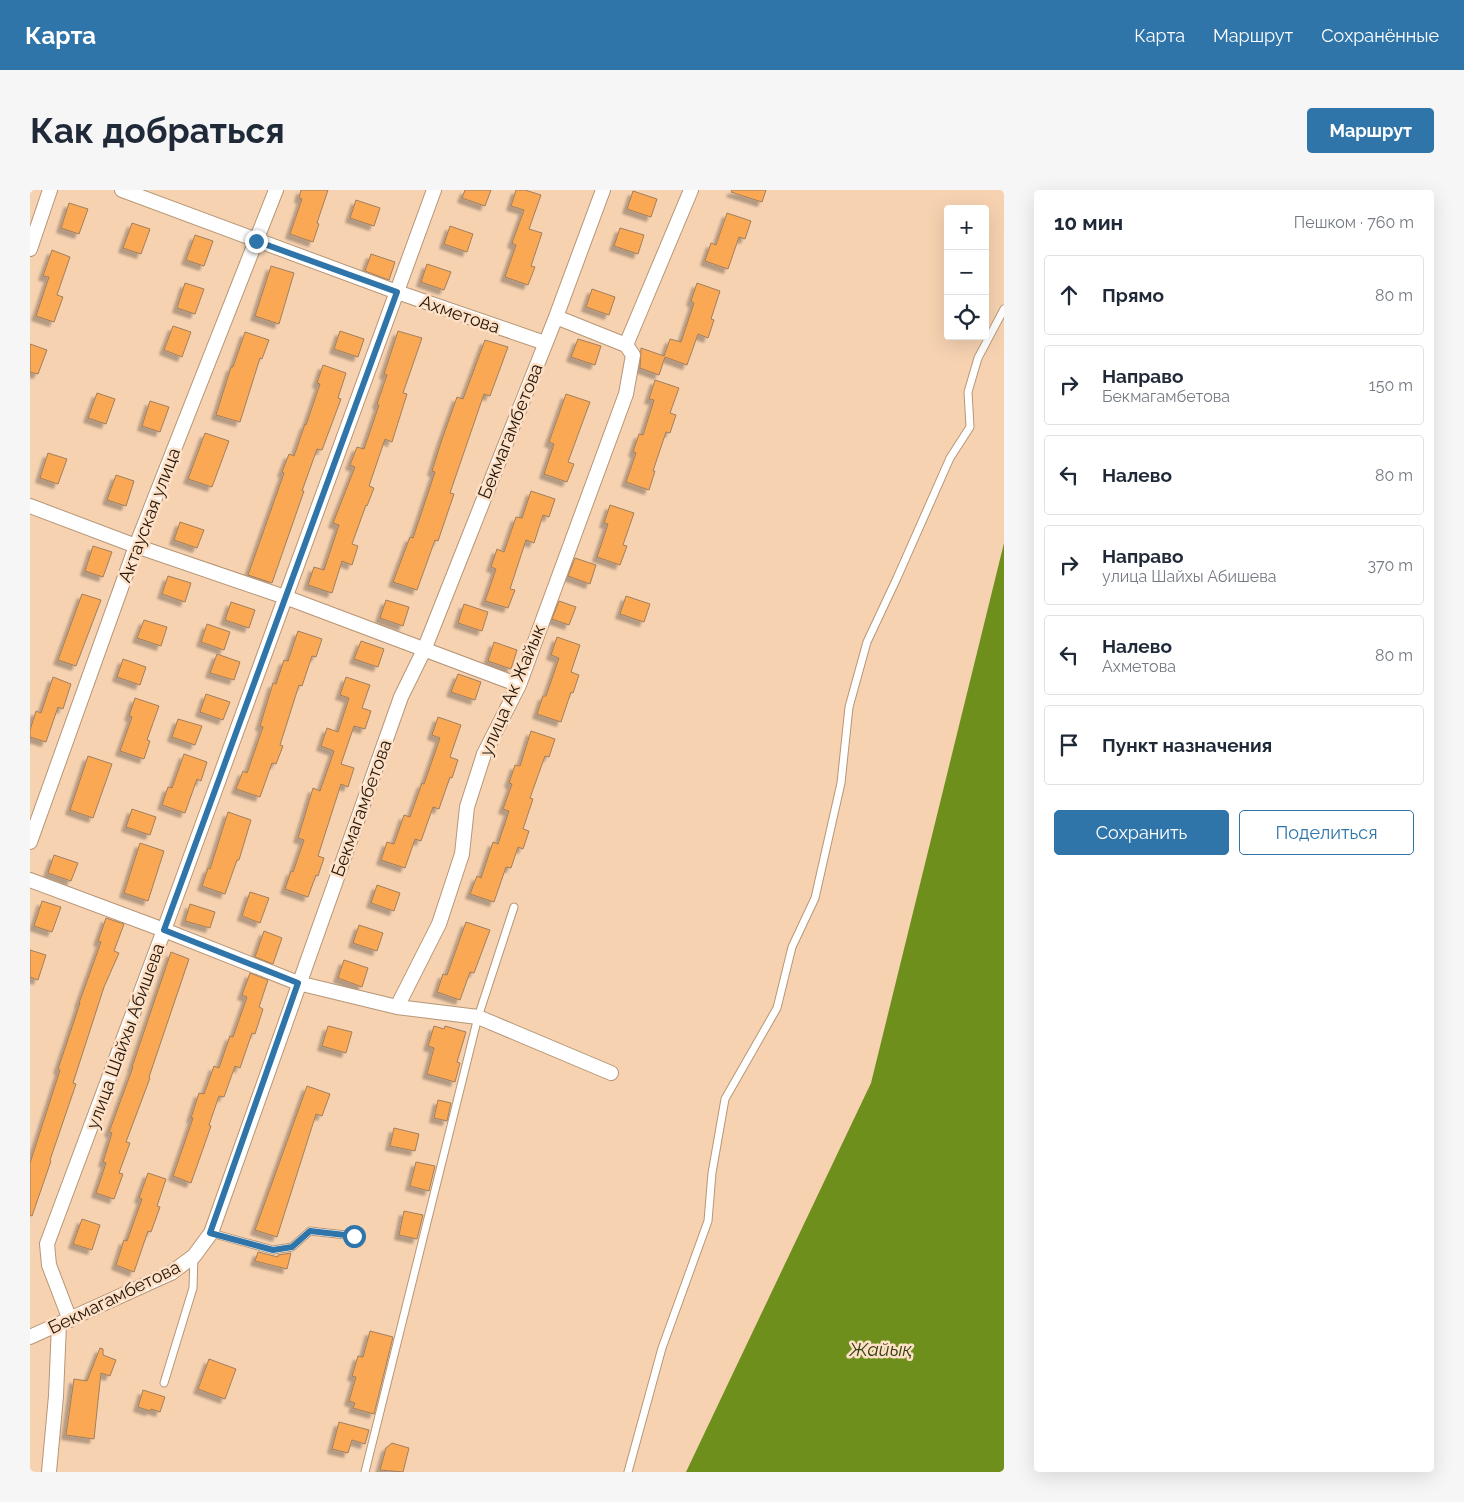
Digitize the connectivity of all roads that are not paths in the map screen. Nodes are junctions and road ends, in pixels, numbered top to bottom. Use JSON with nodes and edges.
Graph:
{"nodes":[{"id":1,"x":50,"y":190,"type":"edge"},
{"id":2,"x":122,"y":190,"type":"edge"},
{"id":3,"x":276,"y":190,"type":"edge"},
{"id":4,"x":434,"y":190,"type":"edge"},
{"id":5,"x":603,"y":190,"type":"edge"},
{"id":6,"x":691,"y":190,"type":"edge"},
{"id":7,"x":256,"y":241,"type":"junction"},
{"id":8,"x":30,"y":249,"type":"edge"},
{"id":9,"x":397,"y":292,"type":"junction"},
{"id":10,"x":1004,"y":309,"type":"edge"},
{"id":11,"x":556,"y":317,"type":"junction"},
{"id":12,"x":545,"y":343,"type":"junction"},
{"id":13,"x":626,"y":345,"type":"junction"},
{"id":14,"x":30,"y":506,"type":"edge"},
{"id":15,"x":136,"y":546,"type":"junction"},
{"id":16,"x":285,"y":597,"type":"junction"},
{"id":17,"x":424,"y":650,"type":"junction"},
{"id":18,"x":519,"y":685,"type":"junction"},
{"id":19,"x":30,"y":842,"type":"edge"},
{"id":20,"x":30,"y":880,"type":"edge"},
{"id":21,"x":514,"y":907,"type":"dead end"},
{"id":22,"x":164,"y":930,"type":"junction"},
{"id":23,"x":298,"y":983,"type":"junction"},
{"id":24,"x":397,"y":1007,"type":"junction"},
{"id":25,"x":478,"y":1017,"type":"junction"},
{"id":26,"x":610,"y":1073,"type":"dead end"},
{"id":27,"x":210,"y":1233,"type":"junction"},
{"id":28,"x":354,"y":1236,"type":"dead end"},
{"id":29,"x":194,"y":1256,"type":"junction"},
{"id":30,"x":65,"y":1322,"type":"junction"},
{"id":31,"x":30,"y":1337,"type":"edge"},
{"id":32,"x":164,"y":1382,"type":"dead end"},
{"id":33,"x":49,"y":1472,"type":"edge"},
{"id":34,"x":365,"y":1472,"type":"edge"},
{"id":35,"x":628,"y":1472,"type":"edge"}],
"edges":[{"from":1,"to":8,"type":"street"},
{"from":2,"to":7,"type":"street","name":"Ахметова"},
{"from":3,"to":7,"type":"street","name":"Актауская улица"},
{"from":4,"to":9,"type":"street","name":"улица Шайхы Абишева"},
{"from":5,"to":11,"type":"street","name":"Бекмагамбетова"},
{"from":6,"to":13,"type":"street"},
{"from":7,"to":9,"type":"street","name":"Ахметова"},
{"from":7,"to":15,"type":"street","name":"Актауская улица"},
{"from":9,"to":12,"type":"street","name":"Ахметова"},
{"from":9,"to":16,"type":"street","name":"улица Шайхы Абишева"},
{"from":10,"to":35,"type":"lane"},
{"from":11,"to":12,"type":"street","name":"Бекмагамбетова"},
{"from":11,"to":13,"type":"street"},
{"from":12,"to":17,"type":"street","name":"Бекмагамбетова"},
{"from":13,"to":18,"type":"street","name":"улица Ак Жайык"},
{"from":14,"to":15,"type":"street"},
{"from":15,"to":16,"type":"street"},
{"from":15,"to":19,"type":"street","name":"Актауская улица"},
{"from":16,"to":17,"type":"street"},
{"from":16,"to":22,"type":"street","name":"улица Шайхы Абишева"},
{"from":17,"to":18,"type":"street"},
{"from":17,"to":23,"type":"street","name":"Бекмагамбетова"},
{"from":18,"to":24,"type":"street","name":"улица Ак Жайык"},
{"from":20,"to":22,"type":"street"},
{"from":21,"to":25,"type":"lane"},
{"from":22,"to":23,"type":"street"},
{"from":22,"to":30,"type":"street","name":"улица Шайхы Абишева"},
{"from":23,"to":24,"type":"street"},
{"from":23,"to":27,"type":"street","name":"Бекмагамбетова"},
{"from":24,"to":25,"type":"street"},
{"from":25,"to":26,"type":"street"},
{"from":25,"to":34,"type":"lane"},
{"from":27,"to":28,"type":"lane"},
{"from":27,"to":29,"type":"street","name":"Бекмагамбетова"},
{"from":29,"to":30,"type":"street","name":"Бекмагамбетова"},
{"from":29,"to":32,"type":"lane"},
{"from":30,"to":31,"type":"street","name":"Бекмагамбетова"},
{"from":30,"to":33,"type":"street"}]}
